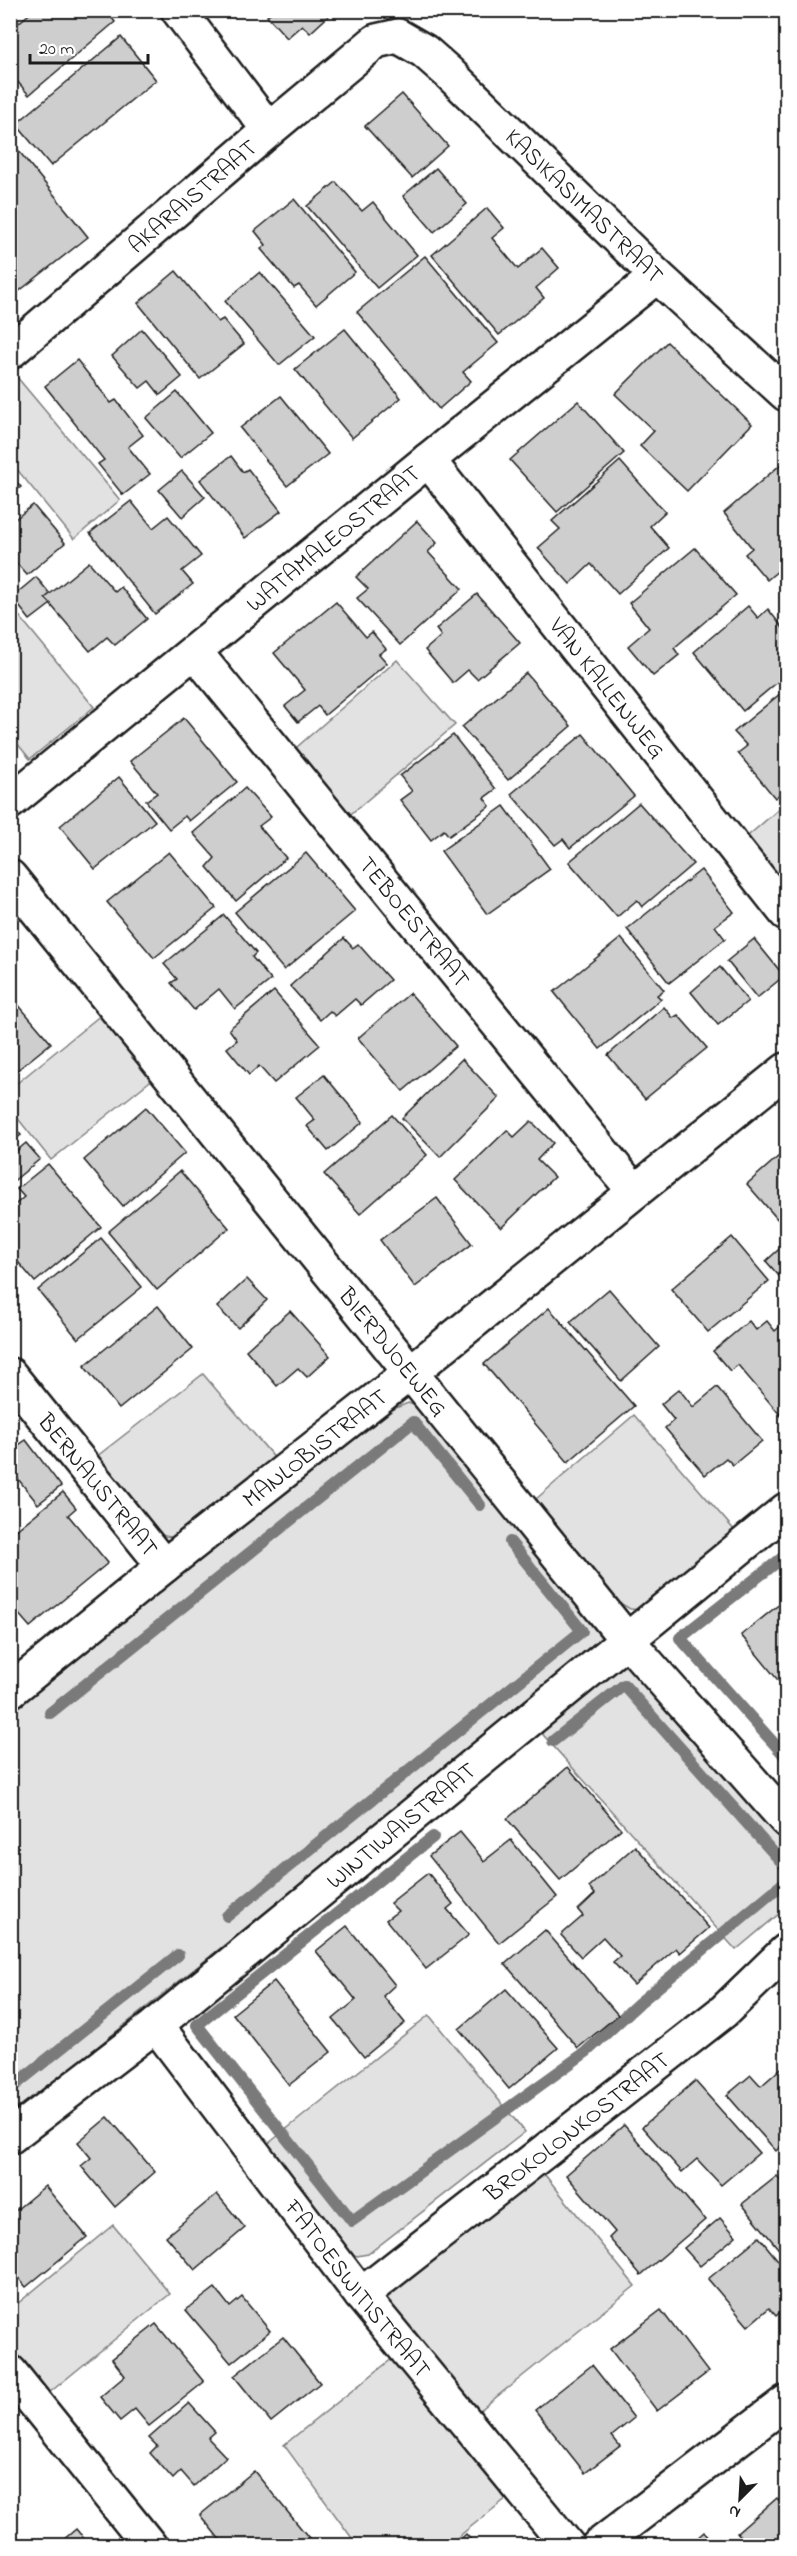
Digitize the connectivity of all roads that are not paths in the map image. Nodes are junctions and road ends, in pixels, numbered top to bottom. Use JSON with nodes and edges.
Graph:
{"nodes":[{"id":1,"x":178,"y":10,"type":"edge"},
{"id":2,"x":376,"y":41,"type":"joint"},
{"id":3,"x":269,"y":130,"type":"junction"},
{"id":4,"x":657,"y":276,"type":"junction"},
{"id":5,"x":13,"y":344,"type":"edge"},
{"id":6,"x":786,"y":394,"type":"edge"},
{"id":7,"x":428,"y":460,"type":"junction"},
{"id":8,"x":195,"y":652,"type":"junction"},
{"id":9,"x":10,"y":802,"type":"edge"},
{"id":10,"x":10,"y":877,"type":"edge"},
{"id":11,"x":786,"y":913,"type":"edge"},
{"id":12,"x":786,"y":1070,"type":"edge"},
{"id":13,"x":634,"y":1191,"type":"junction"},
{"id":14,"x":411,"y":1372,"type":"junction"},
{"id":15,"x":10,"y":1375,"type":"edge"},
{"id":16,"x":786,"y":1510,"type":"edge"},
{"id":17,"x":164,"y":1566,"type":"junction"},
{"id":18,"x":627,"y":1639,"type":"junction"},
{"id":19,"x":10,"y":1690,"type":"edge"},
{"id":20,"x":786,"y":1820,"type":"edge"},
{"id":21,"x":786,"y":1951,"type":"edge"},
{"id":22,"x":156,"y":2025,"type":"junction"},
{"id":23,"x":10,"y":2137,"type":"edge"},
{"id":24,"x":361,"y":2295,"type":"junction"},
{"id":25,"x":10,"y":2372,"type":"edge"},
{"id":26,"x":786,"y":2402,"type":"edge"},
{"id":27,"x":150,"y":2546,"type":"edge"},
{"id":28,"x":568,"y":2546,"type":"edge"},
{"id":29,"x":598,"y":2546,"type":"edge"}],
"edges":[{"from":1,"to":3,"type":"street"},
{"from":2,"to":3,"type":"street","name":"AKARAISTRAAT"},
{"from":2,"to":4,"type":"street","name":"KASIKASIMASTRAAT"},
{"from":3,"to":5,"type":"street","name":"AKARAISTRAAT"},
{"from":4,"to":6,"type":"street","name":"KASIKASIMASTRAAT"},
{"from":4,"to":7,"type":"street","name":"WATAMALEOSTRAAT"},
{"from":7,"to":8,"type":"street","name":"WATAMALEOSTRAAT"},
{"from":7,"to":11,"type":"street","name":"VAN KALLENWEG"},
{"from":8,"to":9,"type":"street","name":"WATAMALEOSTRAAT"},
{"from":8,"to":13,"type":"street","name":"TEBOESTRAAT"},
{"from":10,"to":14,"type":"street","name":"BIERDJOEWEG"},
{"from":12,"to":13,"type":"street","name":"MANLOBISTRAAT"},
{"from":13,"to":14,"type":"street","name":"MANLOBISTRAAT"},
{"from":14,"to":17,"type":"street","name":"MANLOBISTRAAT"},
{"from":14,"to":18,"type":"street","name":"BIERDJOEWEG"},
{"from":15,"to":17,"type":"street","name":"BERNAUSTRAAT"},
{"from":16,"to":18,"type":"street","name":"WINTIWAISTRAAT"},
{"from":17,"to":19,"type":"street","name":"MANLOBISTRAAT"},
{"from":18,"to":20,"type":"street","name":"BIERDJOEWEG"},
{"from":18,"to":22,"type":"street","name":"WINTIWAISTRAAT"},
{"from":21,"to":24,"type":"street","name":"BROKOLONKOSTRAAT"},
{"from":22,"to":23,"type":"street","name":"WINTIWAISTRAAT"},
{"from":22,"to":24,"type":"street","name":"FATOESWITISTRAAT"},
{"from":24,"to":28,"type":"street","name":"FATOESWITISTRAAT"},
{"from":25,"to":27,"type":"street"},
{"from":26,"to":29,"type":"street"}]}
